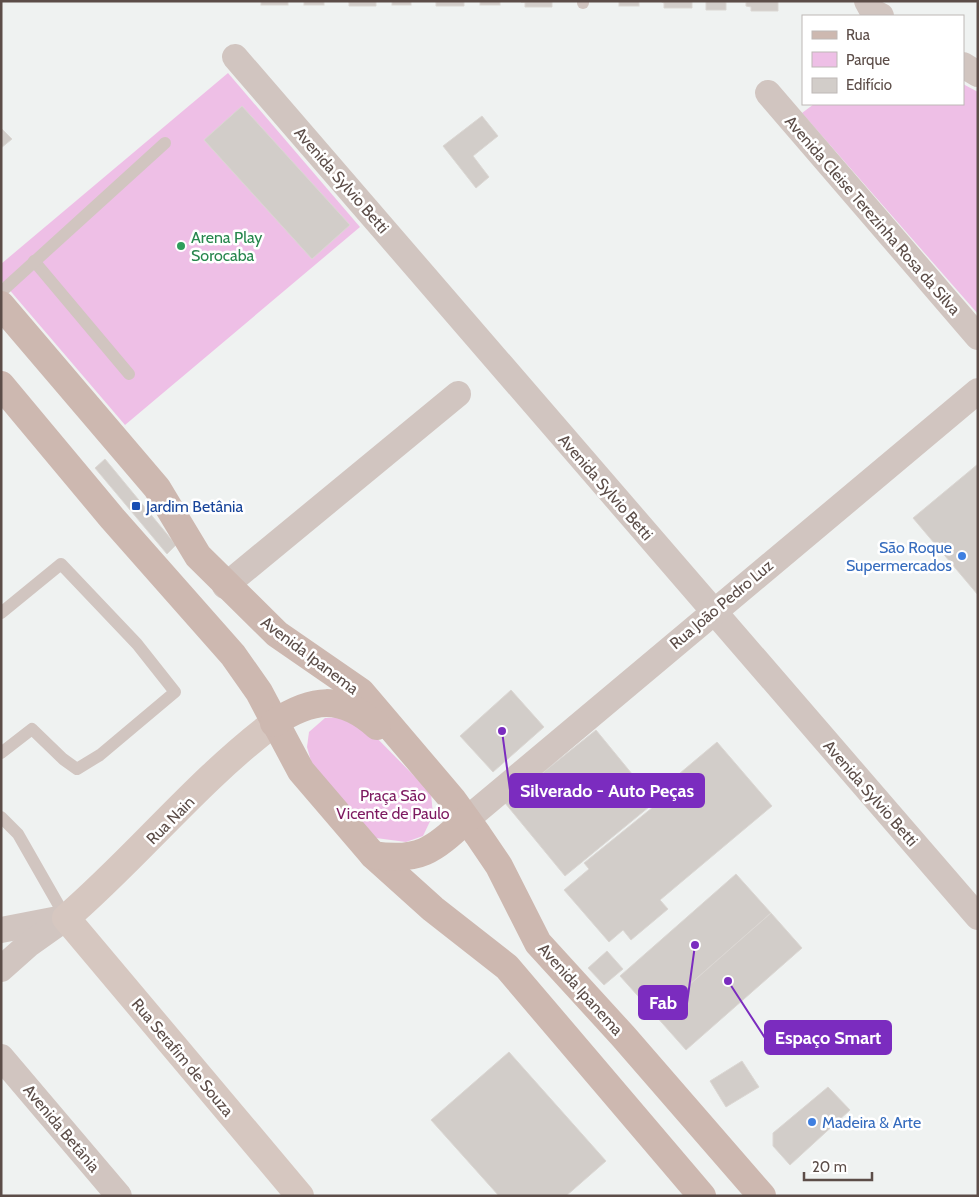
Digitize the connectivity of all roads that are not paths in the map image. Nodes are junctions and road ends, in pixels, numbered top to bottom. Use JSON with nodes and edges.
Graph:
{"nodes":[{"id":1,"x":867,"y":1,"type":"edge"},
{"id":2,"x":879,"y":15,"type":"edge"},
{"id":3,"x":235,"y":56,"type":"dead end"},
{"id":4,"x":964,"y":66,"type":"edge"},
{"id":5,"x":978,"y":74,"type":"edge"},
{"id":6,"x":768,"y":93,"type":"dead end"},
{"id":7,"x":165,"y":143,"type":"dead end"},
{"id":8,"x":34,"y":261,"type":"junction"},
{"id":9,"x":1,"y":292,"type":"edge"},
{"id":10,"x":1,"y":305,"type":"edge"},
{"id":11,"x":978,"y":337,"type":"edge"},
{"id":12,"x":129,"y":374,"type":"dead end"},
{"id":13,"x":1,"y":385,"type":"edge"},
{"id":14,"x":978,"y":391,"type":"edge"},
{"id":15,"x":458,"y":394,"type":"dead end"},
{"id":16,"x":225,"y":586,"type":"junction"},
{"id":17,"x":713,"y":611,"type":"junction"},
{"id":18,"x":1,"y":613,"type":"edge"},
{"id":19,"x":274,"y":723,"type":"junction"},
{"id":20,"x":1,"y":753,"type":"edge"},
{"id":21,"x":432,"y":776,"type":"junction"},
{"id":22,"x":1,"y":817,"type":"edge"},
{"id":23,"x":466,"y":820,"type":"junction"},
{"id":24,"x":373,"y":855,"type":"junction"},
{"id":25,"x":978,"y":917,"type":"edge"},
{"id":26,"x":66,"y":918,"type":"junction"},
{"id":27,"x":1,"y":930,"type":"edge"},
{"id":28,"x":1,"y":969,"type":"edge"},
{"id":29,"x":2,"y":1057,"type":"edge"},
{"id":30,"x":119,"y":1196,"type":"edge"},
{"id":31,"x":300,"y":1196,"type":"edge"},
{"id":32,"x":702,"y":1196,"type":"edge"},
{"id":33,"x":762,"y":1196,"type":"edge"}],
"edges":[{"from":1,"to":2,"type":"street"},
{"from":3,"to":17,"type":"street","name":"Avenida Sylvio Betti"},
{"from":4,"to":5,"type":"street"},
{"from":6,"to":11,"type":"street","name":"Avenida Cleise Terezinha Rosa da Silva"},
{"from":7,"to":8,"type":"lane"},
{"from":8,"to":9,"type":"lane"},
{"from":8,"to":12,"type":"lane"},
{"from":10,"to":16,"type":"main road","name":"Avenida Ipanema"},
{"from":13,"to":19,"type":"main road"},
{"from":14,"to":17,"type":"street","name":"Rua João Pedro Luz"},
{"from":15,"to":16,"type":"street"},
{"from":16,"to":21,"type":"main road","name":"Avenida Ipanema"},
{"from":17,"to":23,"type":"street","name":"Rua João Pedro Luz"},
{"from":17,"to":25,"type":"street","name":"Avenida Sylvio Betti"},
{"from":18,"to":20,"type":"lane"},
{"from":19,"to":21,"type":"main road"},
{"from":19,"to":24,"type":"main road"},
{"from":19,"to":26,"type":"street","name":"Rua Nain"},
{"from":21,"to":23,"type":"main road","name":"Avenida Ipanema"},
{"from":22,"to":26,"type":"lane"},
{"from":23,"to":24,"type":"main road"},
{"from":23,"to":33,"type":"main road","name":"Avenida Ipanema"},
{"from":24,"to":32,"type":"main road"},
{"from":26,"to":27,"type":"street"},
{"from":26,"to":28,"type":"street","name":"Rua Nain"},
{"from":26,"to":31,"type":"street","name":"Rua Serafim de Souza"},
{"from":29,"to":30,"type":"street","name":"Avenida Betânia"}]}
